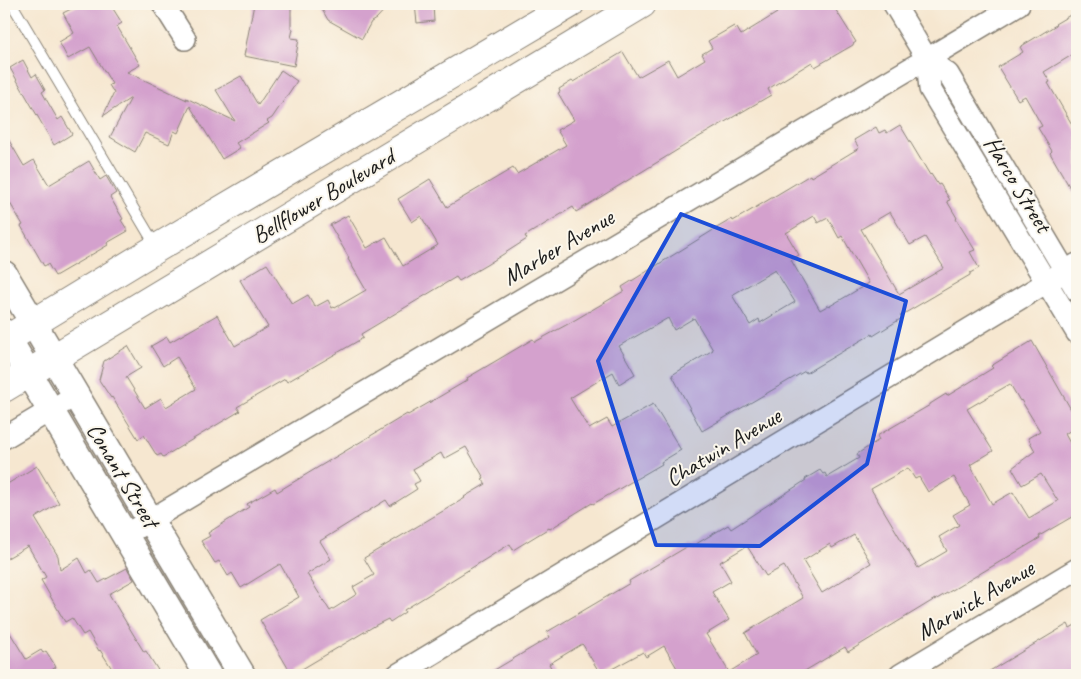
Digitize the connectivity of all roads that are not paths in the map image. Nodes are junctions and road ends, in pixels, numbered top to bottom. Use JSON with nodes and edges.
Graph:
{"nodes":[{"id":1,"x":12,"y":4,"type":"edge"},
{"id":2,"x":163,"y":4,"type":"edge"},
{"id":3,"x":570,"y":4,"type":"edge"},
{"id":4,"x":642,"y":4,"type":"edge"},
{"id":5,"x":894,"y":4,"type":"edge"},
{"id":6,"x":1019,"y":4,"type":"edge"},
{"id":7,"x":185,"y":39,"type":"dead end"},
{"id":8,"x":927,"y":59,"type":"junction"},
{"id":9,"x":158,"y":248,"type":"junction"},
{"id":10,"x":1071,"y":268,"type":"edge"},
{"id":11,"x":1047,"y":282,"type":"junction"},
{"id":12,"x":6,"y":283,"type":"edge"},
{"id":13,"x":1077,"y":291,"type":"edge"},
{"id":14,"x":33,"y":323,"type":"junction"},
{"id":15,"x":1077,"y":333,"type":"edge"},
{"id":16,"x":5,"y":337,"type":"edge"},
{"id":17,"x":54,"y":358,"type":"junction"},
{"id":18,"x":28,"y":373,"type":"junction"},
{"id":19,"x":4,"y":388,"type":"edge"},
{"id":20,"x":76,"y":395,"type":"junction"},
{"id":21,"x":51,"y":410,"type":"junction"},
{"id":22,"x":4,"y":438,"type":"edge"},
{"id":23,"x":150,"y":520,"type":"junction"},
{"id":24,"x":125,"y":535,"type":"junction"},
{"id":25,"x":1077,"y":569,"type":"edge"},
{"id":26,"x":208,"y":675,"type":"edge"},
{"id":27,"x":242,"y":675,"type":"edge"},
{"id":28,"x":397,"y":675,"type":"edge"},
{"id":29,"x":900,"y":675,"type":"edge"}],
"edges":[{"from":1,"to":9,"type":"lane"},
{"from":2,"to":7,"type":"street"},
{"from":3,"to":9,"type":"main road","name":"Bellflower Boulevard"},
{"from":4,"to":17,"type":"main road","name":"Bellflower Boulevard"},
{"from":5,"to":8,"type":"street","name":"Harco Street"},
{"from":6,"to":8,"type":"street","name":"Marber Avenue"},
{"from":8,"to":10,"type":"street","name":"Harco Street"},
{"from":8,"to":11,"type":"street","name":"Harco Street"},
{"from":8,"to":23,"type":"street","name":"Marber Avenue"},
{"from":9,"to":14,"type":"main road","name":"Bellflower Boulevard"},
{"from":10,"to":11,"type":"street","name":"Chatwin Avenue"},
{"from":10,"to":13,"type":"street","name":"Harco Street"},
{"from":11,"to":15,"type":"street","name":"Harco Street"},
{"from":11,"to":28,"type":"street","name":"Chatwin Avenue"},
{"from":12,"to":14,"type":"street","name":"Conant Street"},
{"from":14,"to":16,"type":"main road","name":"Bellflower Boulevard"},
{"from":14,"to":17,"type":"street","name":"Conant Street"},
{"from":16,"to":18,"type":"street","name":"Conant Street"},
{"from":17,"to":18,"type":"main road","name":"Bellflower Boulevard"},
{"from":17,"to":20,"type":"street","name":"Conant Street"},
{"from":18,"to":19,"type":"main road","name":"Bellflower Boulevard"},
{"from":18,"to":21,"type":"street","name":"Conant Street"},
{"from":20,"to":21,"type":"street"},
{"from":20,"to":23,"type":"street","name":"Conant Street"},
{"from":21,"to":22,"type":"street"},
{"from":21,"to":24,"type":"street","name":"Conant Street"},
{"from":23,"to":24,"type":"street","name":"Marber Avenue"},
{"from":23,"to":27,"type":"street","name":"Conant Street"},
{"from":24,"to":26,"type":"street","name":"Conant Street"},
{"from":25,"to":29,"type":"street","name":"Marwick Avenue"}]}
